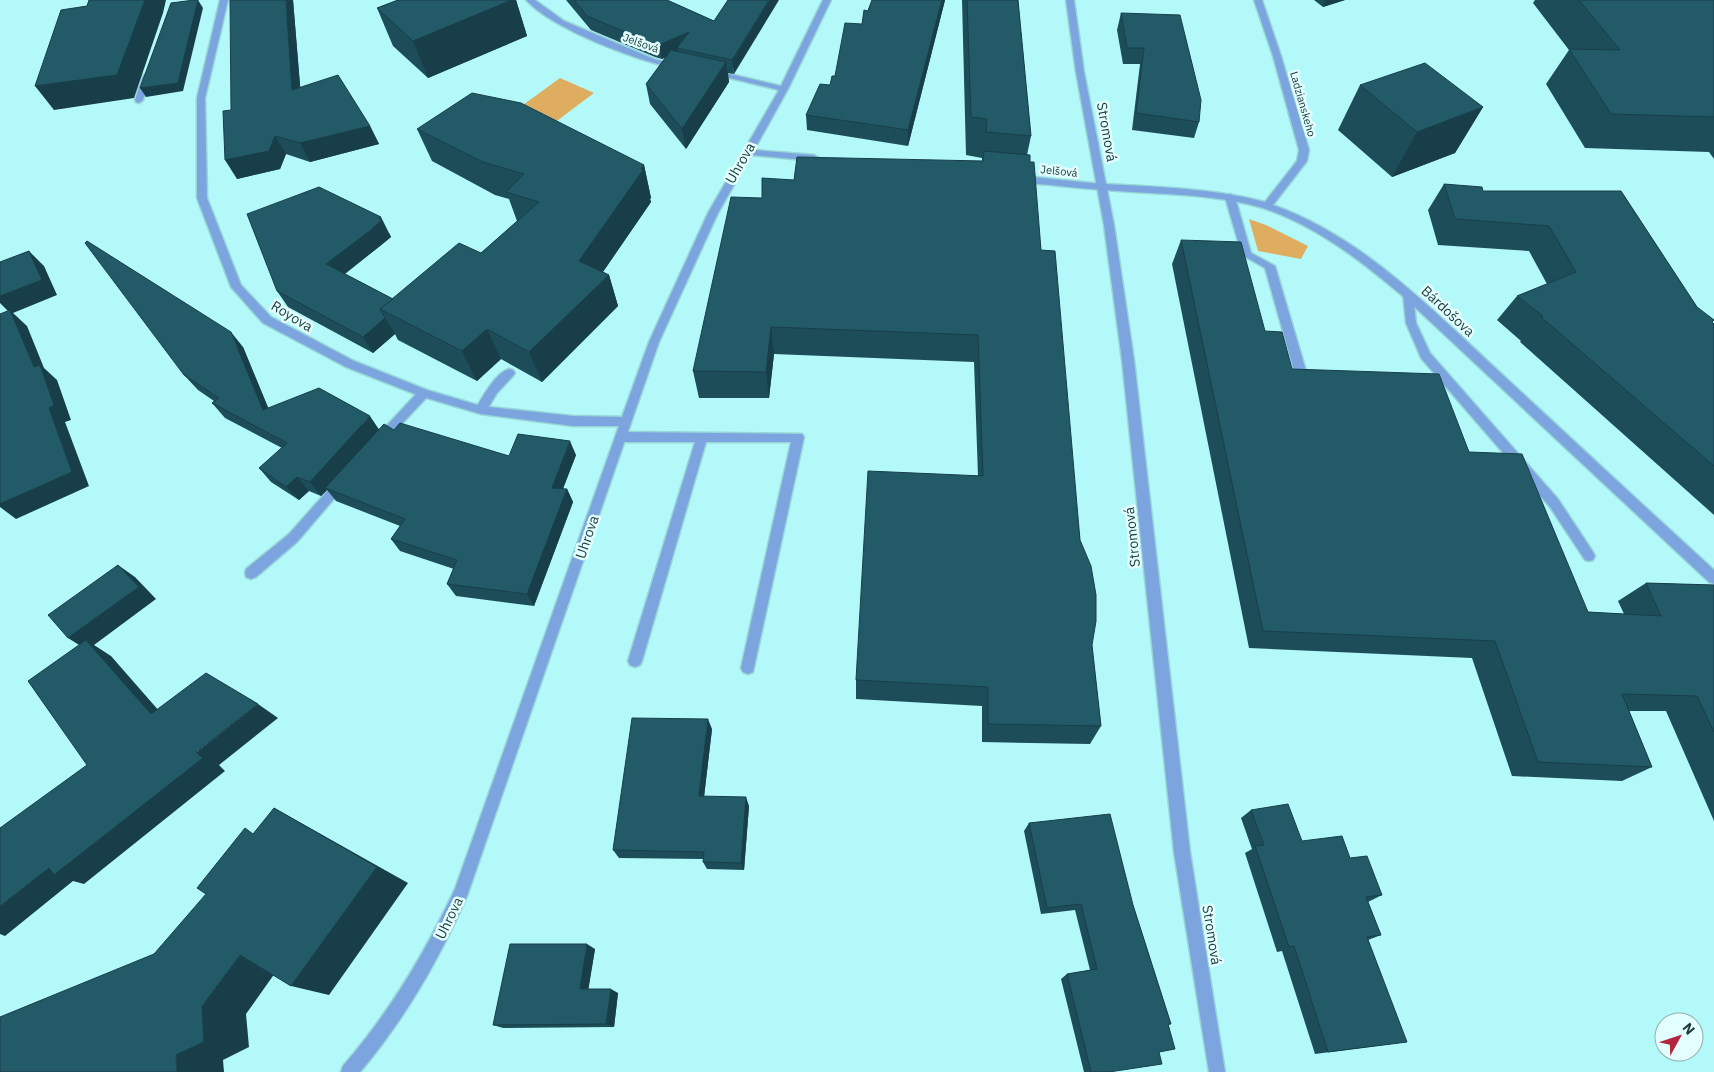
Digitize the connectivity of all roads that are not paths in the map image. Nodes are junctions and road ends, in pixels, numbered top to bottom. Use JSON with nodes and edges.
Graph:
{"nodes":[{"id":1,"x":224,"y":0,"type":"edge"},
{"id":2,"x":530,"y":0,"type":"edge"},
{"id":3,"x":827,"y":0,"type":"edge"},
{"id":4,"x":1070,"y":0,"type":"edge"},
{"id":5,"x":1258,"y":0,"type":"edge"},
{"id":6,"x":151,"y":63,"type":"edge"},
{"id":7,"x":690,"y":68,"type":"edge"},
{"id":8,"x":699,"y":70,"type":"edge"},
{"id":9,"x":784,"y":89,"type":"junction"},
{"id":10,"x":139,"y":100,"type":"dead end"},
{"id":11,"x":747,"y":152,"type":"junction"},
{"id":12,"x":827,"y":160,"type":"edge"},
{"id":13,"x":1008,"y":178,"type":"edge"},
{"id":14,"x":1101,"y":187,"type":"junction"},
{"id":15,"x":1230,"y":198,"type":"junction"},
{"id":16,"x":1267,"y":206,"type":"junction"},
{"id":17,"x":1408,"y":294,"type":"junction"},
{"id":18,"x":509,"y":373,"type":"edge"},
{"id":19,"x":1303,"y":382,"type":"edge"},
{"id":20,"x":424,"y":393,"type":"junction"},
{"id":21,"x":481,"y":410,"type":"junction"},
{"id":22,"x":627,"y":422,"type":"junction"},
{"id":23,"x":622,"y":437,"type":"junction"},
{"id":24,"x":702,"y":437,"type":"junction"},
{"id":25,"x":372,"y":448,"type":"edge"},
{"id":26,"x":352,"y":471,"type":"edge"},
{"id":27,"x":1589,"y":556,"type":"dead end"},
{"id":28,"x":251,"y":573,"type":"dead end"},
{"id":29,"x":1714,"y":578,"type":"edge"},
{"id":30,"x":635,"y":661,"type":"dead end"},
{"id":31,"x":748,"y":668,"type":"dead end"},
{"id":32,"x":349,"y":1072,"type":"edge"},
{"id":33,"x":1218,"y":1072,"type":"edge"}],
"edges":[{"from":1,"to":20,"type":"street","name":"Royova"},
{"from":2,"to":7,"type":"street","name":"Jelšová"},
{"from":3,"to":9,"type":"street","name":"Uhrova"},
{"from":4,"to":14,"type":"street","name":"Stromová"},
{"from":5,"to":16,"type":"street","name":"Ladzianskeho"},
{"from":6,"to":10,"type":"street"},
{"from":8,"to":9,"type":"street"},
{"from":9,"to":11,"type":"street","name":"Uhrova"},
{"from":11,"to":12,"type":"street"},
{"from":11,"to":22,"type":"street","name":"Uhrova"},
{"from":13,"to":14,"type":"street","name":"Jelšová"},
{"from":14,"to":15,"type":"street","name":"Bárdošova"},
{"from":14,"to":33,"type":"street","name":"Stromová"},
{"from":15,"to":16,"type":"street","name":"Bárdošova"},
{"from":15,"to":19,"type":"street"},
{"from":16,"to":17,"type":"street","name":"Bárdošova"},
{"from":17,"to":27,"type":"street"},
{"from":17,"to":29,"type":"street","name":"Bárdošova"},
{"from":18,"to":21,"type":"street"},
{"from":20,"to":21,"type":"street","name":"Royova"},
{"from":20,"to":25,"type":"street"},
{"from":21,"to":22,"type":"street","name":"Royova"},
{"from":22,"to":23,"type":"street","name":"Uhrova"},
{"from":23,"to":24,"type":"street"},
{"from":23,"to":32,"type":"street","name":"Uhrova"},
{"from":24,"to":30,"type":"street"},
{"from":24,"to":31,"type":"street"},
{"from":26,"to":28,"type":"street"}]}
